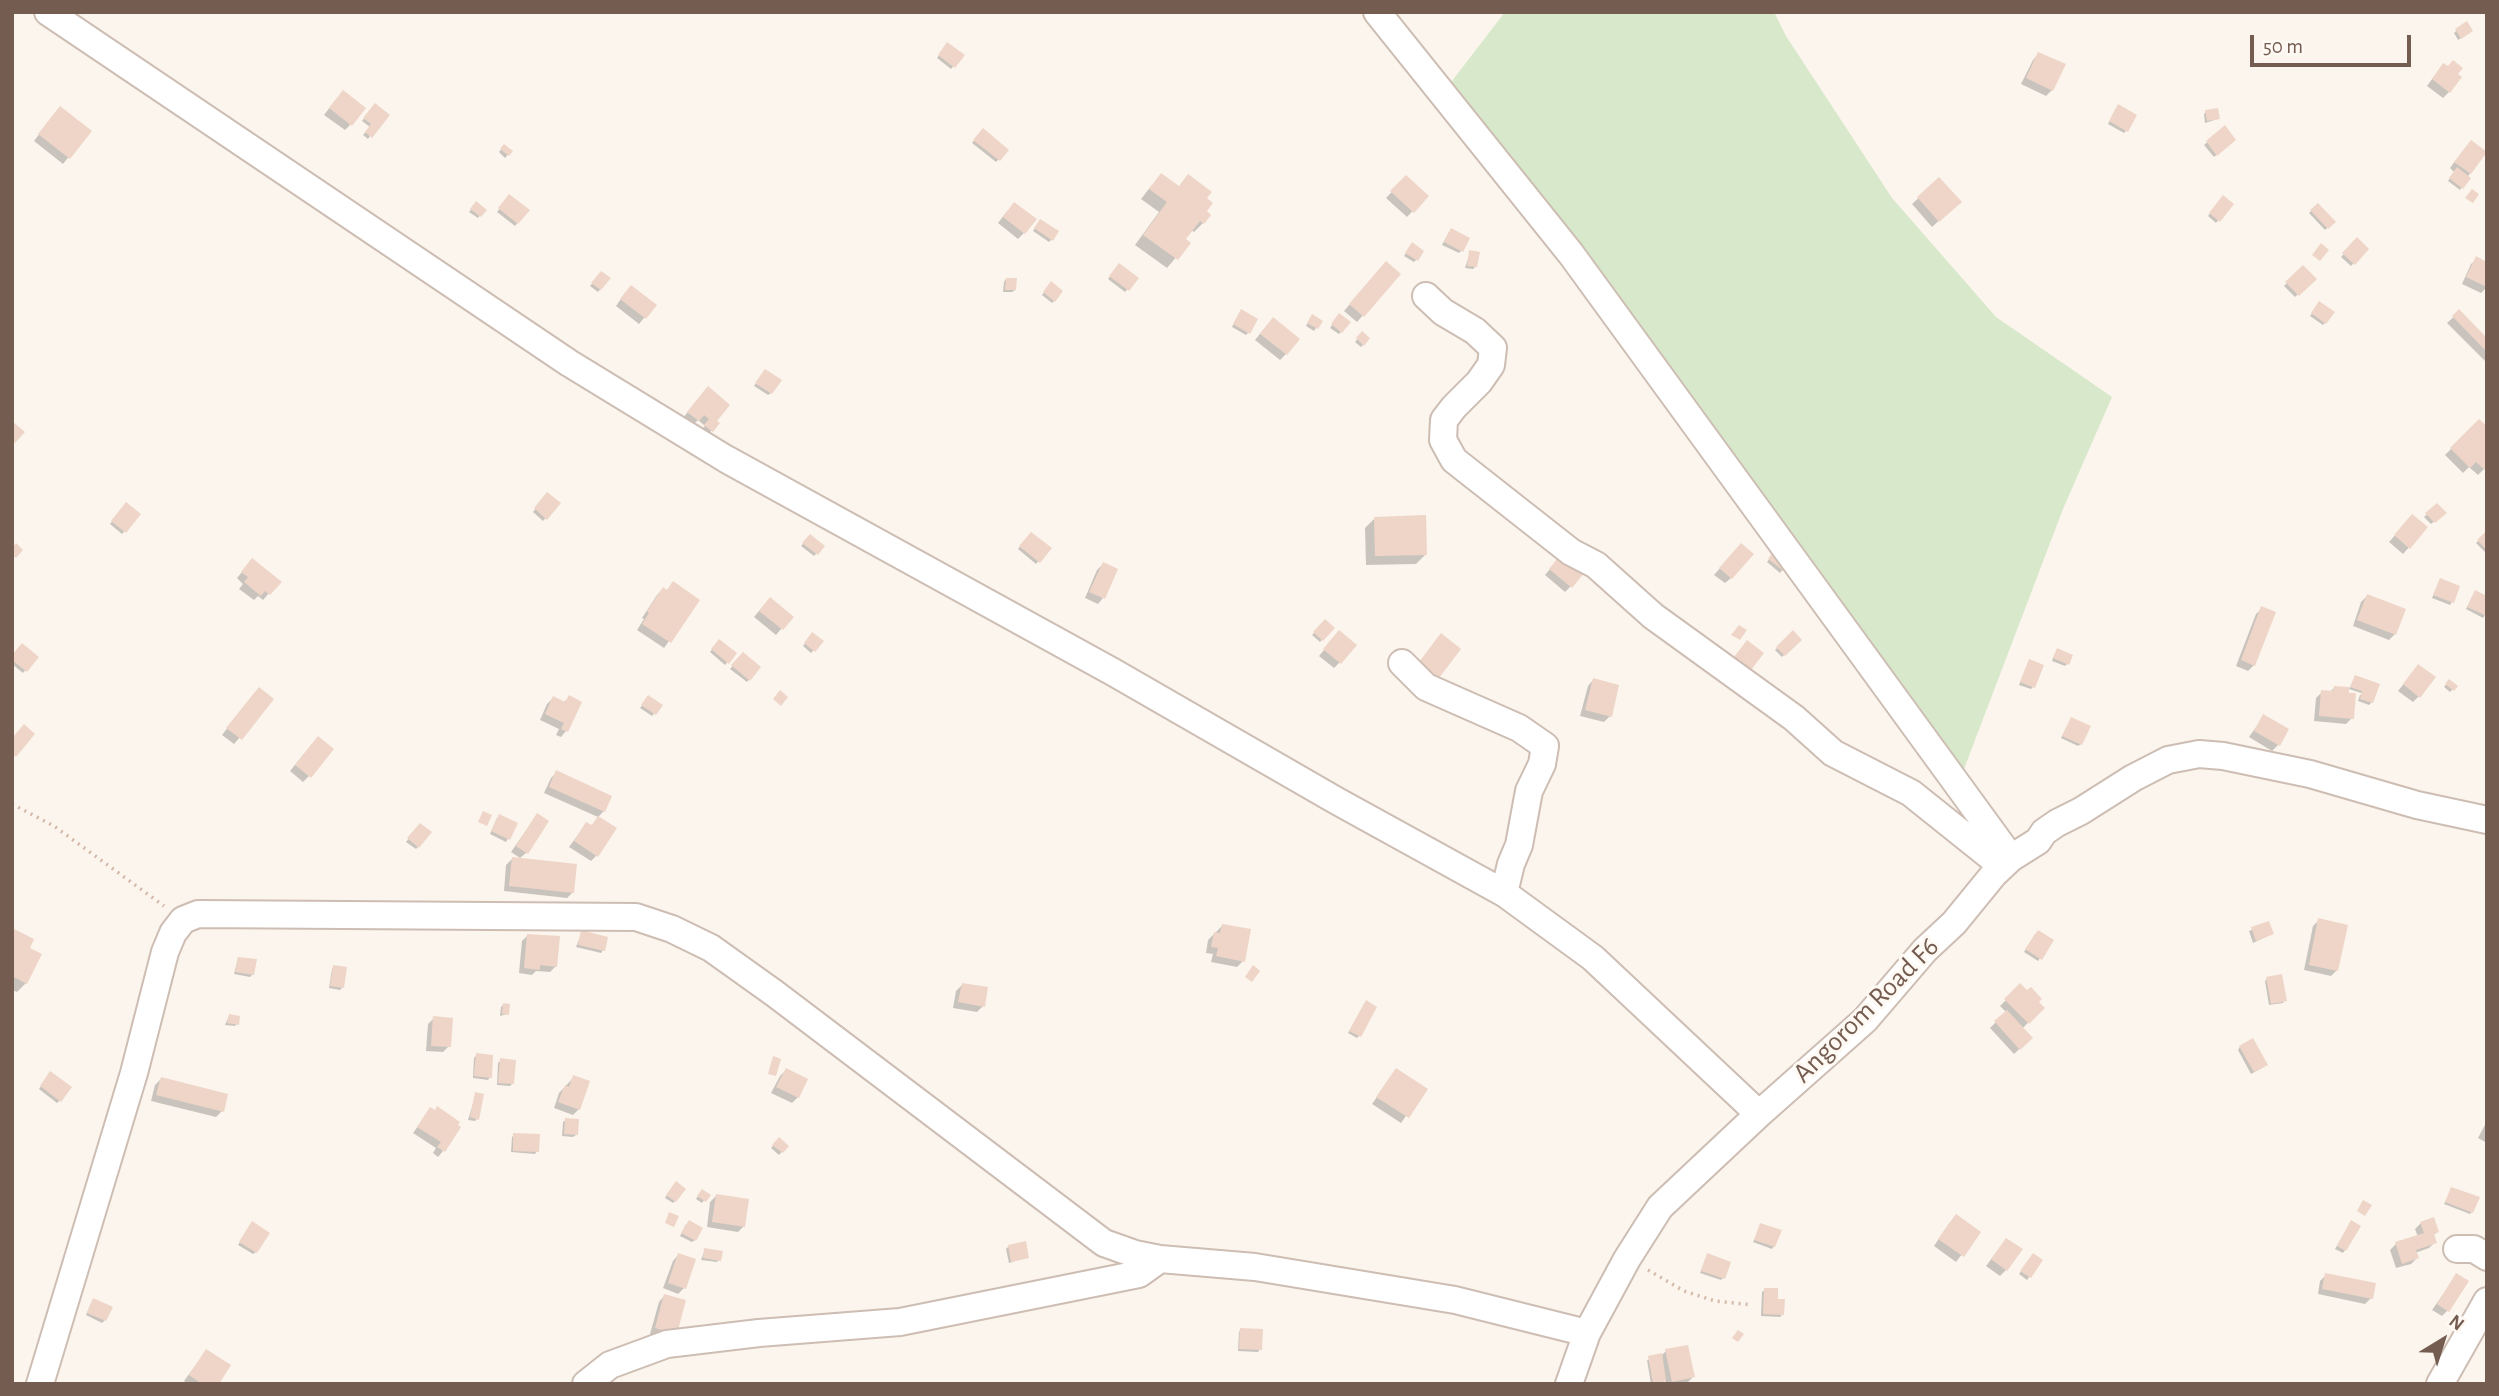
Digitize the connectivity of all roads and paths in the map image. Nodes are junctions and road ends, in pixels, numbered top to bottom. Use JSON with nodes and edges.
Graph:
{"nodes":[{"id":1,"x":48,"y":12,"type":"edge"},
{"id":2,"x":1377,"y":12,"type":"edge"},
{"id":3,"x":1426,"y":296,"type":"dead end"},
{"id":4,"x":1402,"y":663,"type":"dead end"},
{"id":5,"x":12,"y":804,"type":"edge"},
{"id":6,"x":2487,"y":820,"type":"edge"},
{"id":7,"x":2011,"y":858,"type":"junction"},
{"id":8,"x":1504,"y":893,"type":"junction"},
{"id":9,"x":183,"y":920,"type":"junction"},
{"id":10,"x":1759,"y":1114,"type":"junction"},
{"id":11,"x":2457,"y":1249,"type":"dead end"},
{"id":12,"x":2487,"y":1256,"type":"edge"},
{"id":13,"x":1160,"y":1259,"type":"junction"},
{"id":14,"x":1627,"y":1259,"type":"junction"},
{"id":15,"x":2487,"y":1301,"type":"edge"},
{"id":16,"x":1752,"y":1305,"type":"dead end"},
{"id":17,"x":1587,"y":1333,"type":"junction"},
{"id":18,"x":40,"y":1384,"type":"edge"},
{"id":19,"x":586,"y":1384,"type":"edge"},
{"id":20,"x":1569,"y":1384,"type":"edge"},
{"id":21,"x":2440,"y":1384,"type":"edge"}],
"edges":[{"from":1,"to":8,"type":"street"},
{"from":2,"to":7,"type":"street"},
{"from":3,"to":7,"type":"street"},
{"from":4,"to":8,"type":"street"},
{"from":5,"to":9,"type":"path"},
{"from":6,"to":7,"type":"street","name":"Angorom Road F6"},
{"from":7,"to":10,"type":"street","name":"Angorom Road F6"},
{"from":8,"to":10,"type":"street"},
{"from":9,"to":13,"type":"street"},
{"from":9,"to":18,"type":"street"},
{"from":10,"to":14,"type":"street","name":"Angorom Road F6"},
{"from":11,"to":12,"type":"street"},
{"from":13,"to":17,"type":"street"},
{"from":13,"to":19,"type":"street"},
{"from":14,"to":16,"type":"path"},
{"from":14,"to":17,"type":"street","name":"Angorom Road F6"},
{"from":15,"to":21,"type":"street"},
{"from":17,"to":20,"type":"street","name":"Angorom Road F6"}]}
